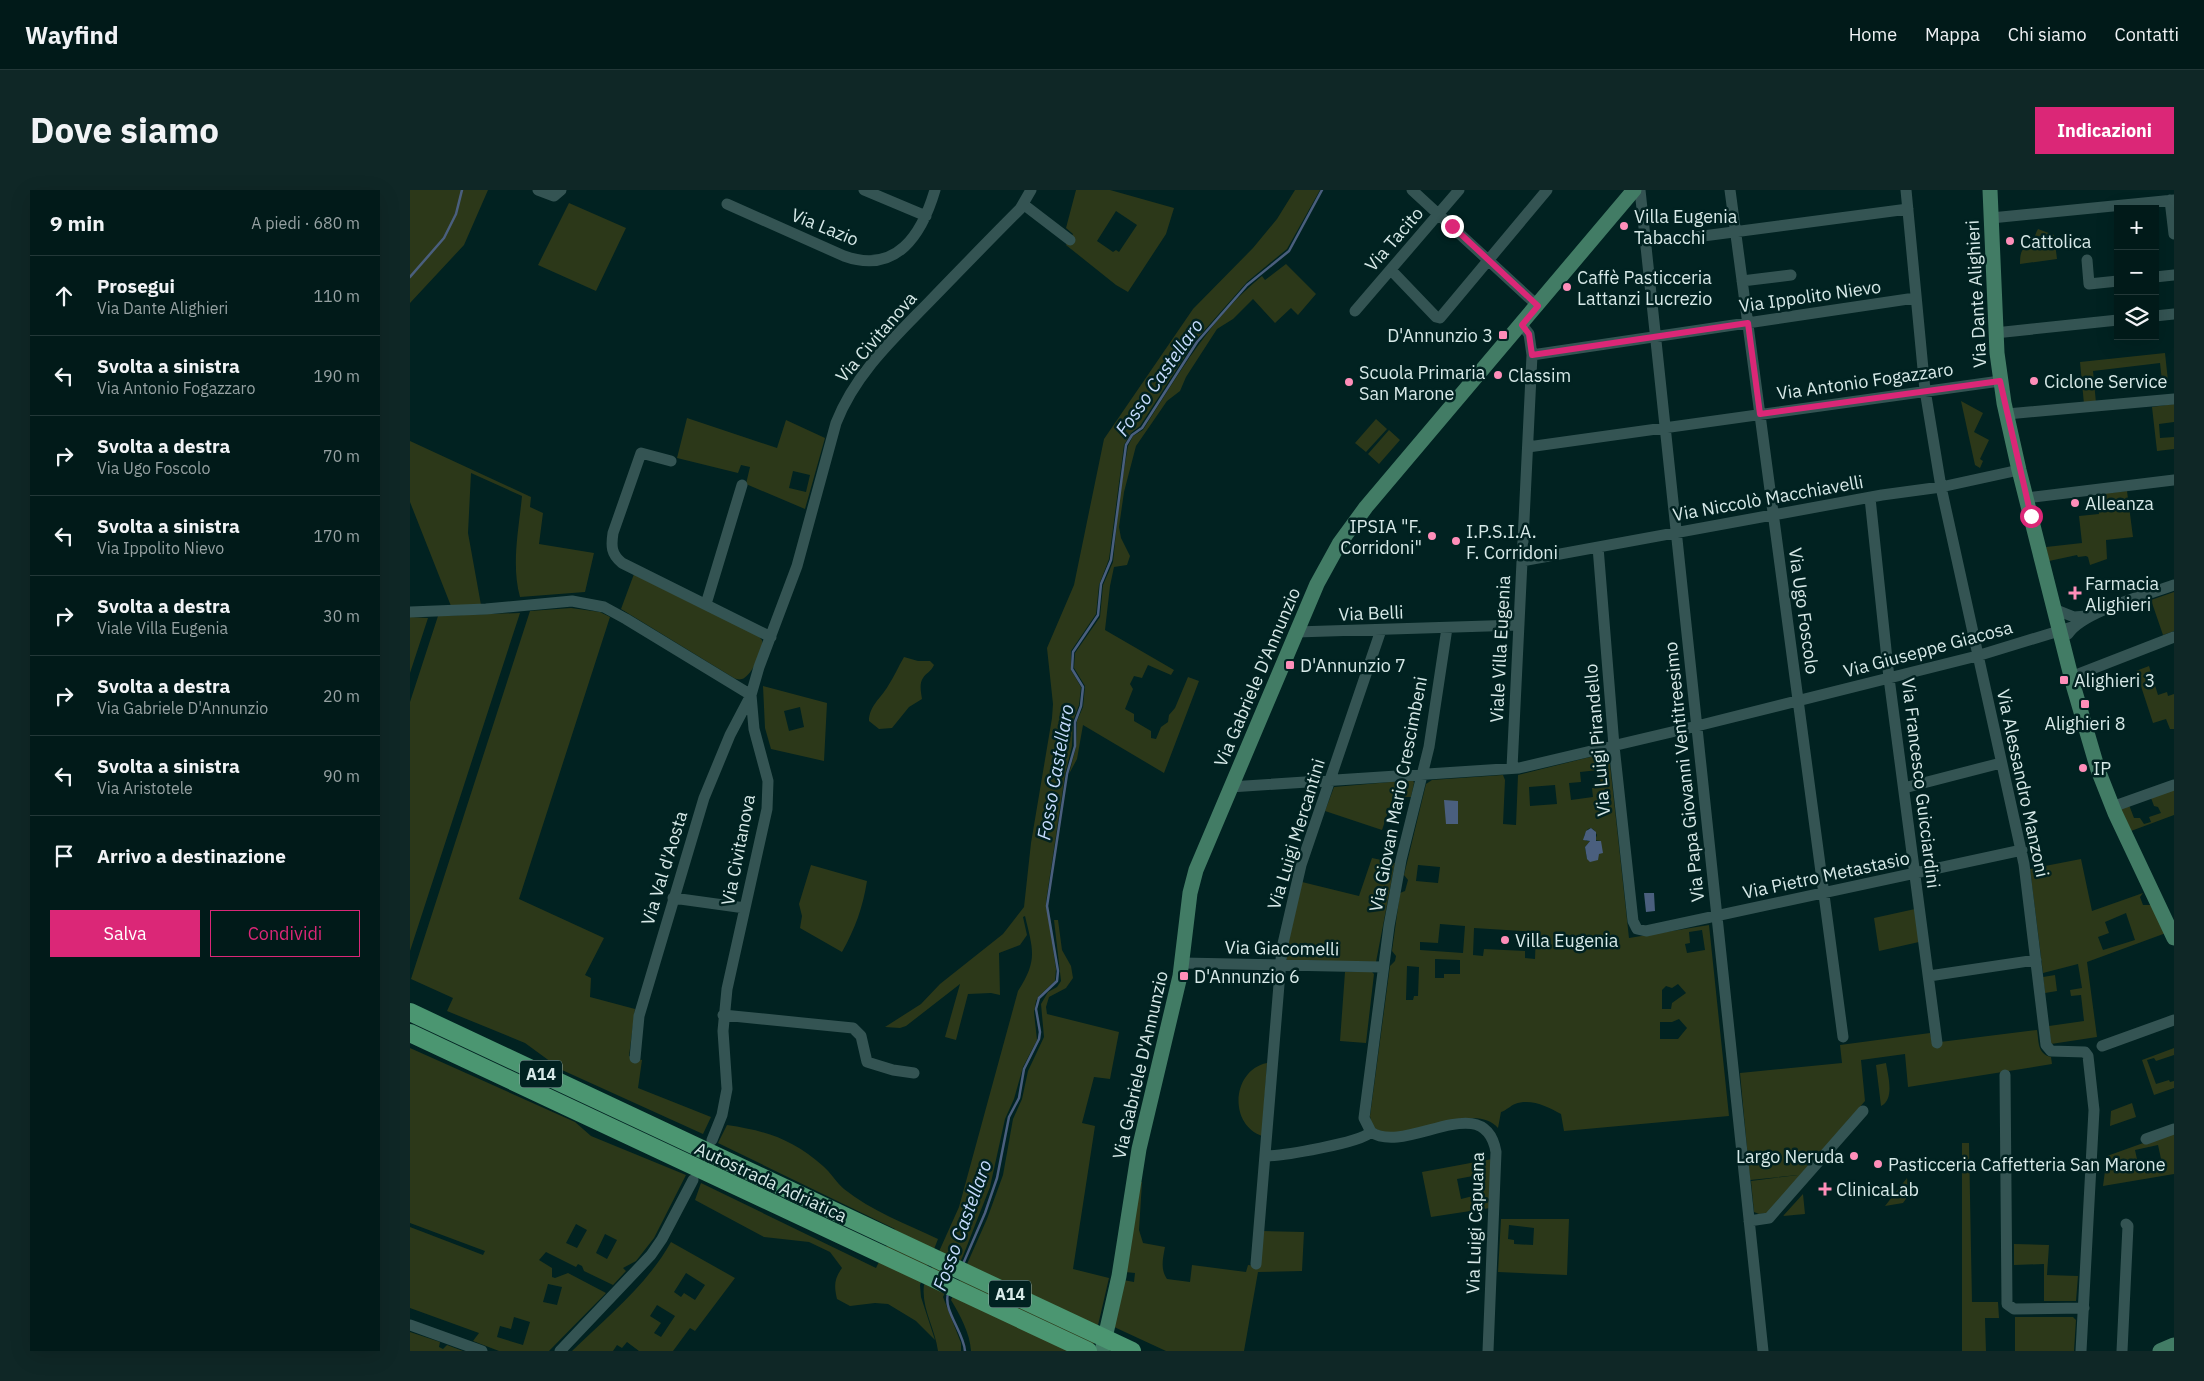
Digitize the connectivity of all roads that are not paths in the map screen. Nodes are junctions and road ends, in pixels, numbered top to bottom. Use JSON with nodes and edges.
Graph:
{"nodes":[{"id":1,"x":538,"y":190,"type":"edge"},
{"id":2,"x":561,"y":190,"type":"edge"},
{"id":3,"x":864,"y":190,"type":"edge"},
{"id":4,"x":935,"y":190,"type":"edge"},
{"id":5,"x":1031,"y":190,"type":"edge"},
{"id":6,"x":1412,"y":190,"type":"edge"},
{"id":7,"x":1459,"y":190,"type":"edge"},
{"id":8,"x":1547,"y":190,"type":"edge"},
{"id":9,"x":1634,"y":190,"type":"edge"},
{"id":10,"x":1640,"y":190,"type":"edge"},
{"id":11,"x":1730,"y":190,"type":"edge"},
{"id":12,"x":1906,"y":190,"type":"edge"},
{"id":13,"x":1990,"y":190,"type":"edge"},
{"id":14,"x":2172,"y":200,"type":"edge"},
{"id":15,"x":728,"y":204,"type":"dead end"},
{"id":16,"x":1023,"y":204,"type":"junction"},
{"id":17,"x":1908,"y":209,"type":"junction"},
{"id":18,"x":1438,"y":214,"type":"junction"},
{"id":19,"x":926,"y":216,"type":"junction"},
{"id":20,"x":1991,"y":218,"type":"junction"},
{"id":21,"x":1736,"y":232,"type":"junction"},
{"id":22,"x":2174,"y":234,"type":"edge"},
{"id":23,"x":1688,"y":238,"type":"dead end"},
{"id":24,"x":1070,"y":240,"type":"dead end"},
{"id":25,"x":1488,"y":260,"type":"junction"},
{"id":26,"x":2087,"y":260,"type":"dead end"},
{"id":27,"x":1391,"y":270,"type":"junction"},
{"id":28,"x":1791,"y":275,"type":"dead end"},
{"id":29,"x":2174,"y":275,"type":"edge"},
{"id":30,"x":2159,"y":277,"type":"edge"},
{"id":31,"x":1742,"y":281,"type":"junction"},
{"id":32,"x":2114,"y":281,"type":"edge"},
{"id":33,"x":1915,"y":298,"type":"junction"},
{"id":34,"x":1538,"y":306,"type":"junction"},
{"id":35,"x":1355,"y":311,"type":"dead end"},
{"id":36,"x":2174,"y":314,"type":"edge"},
{"id":37,"x":2159,"y":316,"type":"edge"},
{"id":38,"x":2114,"y":320,"type":"edge"},
{"id":39,"x":1748,"y":323,"type":"junction"},
{"id":40,"x":1522,"y":325,"type":"junction"},
{"id":41,"x":1995,"y":333,"type":"junction"},
{"id":42,"x":1656,"y":336,"type":"junction"},
{"id":43,"x":1532,"y":355,"type":"junction"},
{"id":44,"x":2000,"y":381,"type":"junction"},
{"id":45,"x":1925,"y":390,"type":"junction"},
{"id":46,"x":2174,"y":399,"type":"edge"},
{"id":47,"x":1760,"y":414,"type":"junction"},
{"id":48,"x":2007,"y":414,"type":"junction"},
{"id":49,"x":1666,"y":428,"type":"junction"},
{"id":50,"x":1528,"y":447,"type":"junction"},
{"id":51,"x":671,"y":462,"type":"dead end"},
{"id":52,"x":2019,"y":470,"type":"junction"},
{"id":53,"x":2174,"y":480,"type":"edge"},
{"id":54,"x":742,"y":485,"type":"dead end"},
{"id":55,"x":1941,"y":487,"type":"junction"},
{"id":56,"x":1870,"y":498,"type":"junction"},
{"id":57,"x":2026,"y":498,"type":"junction"},
{"id":58,"x":1773,"y":515,"type":"junction"},
{"id":59,"x":1676,"y":533,"type":"junction"},
{"id":60,"x":1598,"y":547,"type":"junction"},
{"id":61,"x":1522,"y":561,"type":"junction"},
{"id":62,"x":2174,"y":584,"type":"edge"},
{"id":63,"x":706,"y":604,"type":"junction"},
{"id":64,"x":410,"y":612,"type":"edge"},
{"id":65,"x":1519,"y":625,"type":"junction"},
{"id":66,"x":2069,"y":626,"type":"junction"},
{"id":67,"x":1447,"y":628,"type":"junction"},
{"id":68,"x":1381,"y":630,"type":"junction"},
{"id":69,"x":1296,"y":632,"type":"junction"},
{"id":70,"x":771,"y":637,"type":"junction"},
{"id":71,"x":2174,"y":637,"type":"edge"},
{"id":72,"x":1977,"y":656,"type":"junction"},
{"id":73,"x":2071,"y":677,"type":"junction"},
{"id":74,"x":1890,"y":678,"type":"junction"},
{"id":75,"x":751,"y":695,"type":"junction"},
{"id":76,"x":1798,"y":701,"type":"junction"},
{"id":77,"x":1697,"y":726,"type":"junction"},
{"id":78,"x":1614,"y":746,"type":"junction"},
{"id":79,"x":2001,"y":763,"type":"junction"},
{"id":80,"x":1512,"y":768,"type":"junction"},
{"id":81,"x":1422,"y":774,"type":"junction"},
{"id":82,"x":1330,"y":781,"type":"junction"},
{"id":83,"x":2174,"y":785,"type":"edge"},
{"id":84,"x":1230,"y":788,"type":"junction"},
{"id":85,"x":1904,"y":788,"type":"junction"},
{"id":86,"x":2112,"y":807,"type":"junction"},
{"id":87,"x":2022,"y":850,"type":"junction"},
{"id":88,"x":1915,"y":873,"type":"junction"},
{"id":89,"x":1824,"y":893,"type":"junction"},
{"id":90,"x":673,"y":898,"type":"junction"},
{"id":91,"x":745,"y":908,"type":"junction"},
{"id":92,"x":1717,"y":916,"type":"junction"},
{"id":93,"x":1637,"y":929,"type":"joint"},
{"id":94,"x":2174,"y":937,"type":"edge"},
{"id":95,"x":2036,"y":960,"type":"junction"},
{"id":96,"x":1182,"y":963,"type":"junction"},
{"id":97,"x":1280,"y":965,"type":"junction"},
{"id":98,"x":1382,"y":967,"type":"junction"},
{"id":99,"x":1929,"y":976,"type":"junction"},
{"id":100,"x":410,"y":1012,"type":"edge"},
{"id":101,"x":724,"y":1014,"type":"junction"},
{"id":102,"x":2174,"y":1020,"type":"edge"},
{"id":103,"x":410,"y":1033,"type":"edge"},
{"id":104,"x":1843,"y":1037,"type":"dead end"},
{"id":105,"x":1938,"y":1042,"type":"dead end"},
{"id":106,"x":2102,"y":1046,"type":"dead end"},
{"id":107,"x":635,"y":1058,"type":"dead end"},
{"id":108,"x":914,"y":1073,"type":"dead end"},
{"id":109,"x":2005,"y":1075,"type":"dead end"},
{"id":110,"x":1863,"y":1111,"type":"dead end"},
{"id":111,"x":2174,"y":1129,"type":"edge"},
{"id":112,"x":1371,"y":1132,"type":"junction"},
{"id":113,"x":2146,"y":1139,"type":"dead end"},
{"id":114,"x":712,"y":1140,"type":"dead end"},
{"id":115,"x":1265,"y":1156,"type":"junction"},
{"id":116,"x":692,"y":1180,"type":"dead end"},
{"id":117,"x":1749,"y":1221,"type":"junction"},
{"id":118,"x":2126,"y":1224,"type":"dead end"},
{"id":119,"x":1256,"y":1264,"type":"dead end"},
{"id":120,"x":2084,"y":1308,"type":"junction"},
{"id":121,"x":410,"y":1324,"type":"edge"},
{"id":122,"x":2174,"y":1345,"type":"edge"},
{"id":123,"x":482,"y":1351,"type":"edge"},
{"id":124,"x":560,"y":1351,"type":"edge"},
{"id":125,"x":1088,"y":1351,"type":"edge"},
{"id":126,"x":1102,"y":1351,"type":"edge"},
{"id":127,"x":1132,"y":1351,"type":"edge"},
{"id":128,"x":1488,"y":1351,"type":"edge"},
{"id":129,"x":1763,"y":1351,"type":"edge"},
{"id":130,"x":2081,"y":1351,"type":"edge"},
{"id":131,"x":2122,"y":1351,"type":"edge"},
{"id":132,"x":2160,"y":1351,"type":"edge"}],
"edges":[{"from":1,"to":2,"type":"street"},
{"from":3,"to":19,"type":"street"},
{"from":4,"to":19,"type":"street","name":"Via Lazio"},
{"from":5,"to":16,"type":"street","name":"Via Civitanova"},
{"from":6,"to":18,"type":"street"},
{"from":7,"to":18,"type":"street","name":"Via Tacito"},
{"from":8,"to":25,"type":"street"},
{"from":9,"to":34,"type":"main road","name":"Via Gabriele D'Annunzio"},
{"from":10,"to":42,"type":"street","name":"Via Papa Giovanni Ventitreesimo"},
{"from":11,"to":21,"type":"street","name":"Via Ugo Foscolo"},
{"from":12,"to":17,"type":"street","name":"Via Alessandro Manzoni"},
{"from":13,"to":20,"type":"main road","name":"Via Dante Alighieri"},
{"from":14,"to":20,"type":"street"},
{"from":14,"to":22,"type":"street"},
{"from":15,"to":19,"type":"street","name":"Via Lazio"},
{"from":16,"to":24,"type":"street"},
{"from":16,"to":70,"type":"street","name":"Via Civitanova"},
{"from":17,"to":21,"type":"street"},
{"from":17,"to":33,"type":"street","name":"Via Alessandro Manzoni"},
{"from":18,"to":25,"type":"street"},
{"from":18,"to":27,"type":"street","name":"Via Tacito"},
{"from":20,"to":41,"type":"main road","name":"Via Dante Alighieri"},
{"from":21,"to":23,"type":"street"},
{"from":21,"to":31,"type":"street","name":"Via Ugo Foscolo"},
{"from":25,"to":27,"type":"street"},
{"from":25,"to":34,"type":"street"},
{"from":26,"to":32,"type":"street"},
{"from":27,"to":35,"type":"street","name":"Via Tacito"},
{"from":28,"to":31,"type":"street"},
{"from":29,"to":30,"type":"street"},
{"from":31,"to":39,"type":"street","name":"Via Ugo Foscolo"},
{"from":33,"to":39,"type":"street","name":"Via Ippolito Nievo"},
{"from":33,"to":45,"type":"street","name":"Via Alessandro Manzoni"},
{"from":34,"to":40,"type":"main road","name":"Via Gabriele D'Annunzio"},
{"from":36,"to":37,"type":"street"},
{"from":38,"to":41,"type":"street"},
{"from":39,"to":42,"type":"street","name":"Via Ippolito Nievo"},
{"from":39,"to":47,"type":"street","name":"Via Ugo Foscolo"},
{"from":40,"to":43,"type":"street","name":"Viale Villa Eugenia"},
{"from":40,"to":69,"type":"main road","name":"Via Gabriele D'Annunzio"},
{"from":41,"to":44,"type":"main road","name":"Via Dante Alighieri"},
{"from":42,"to":43,"type":"street","name":"Via Ippolito Nievo"},
{"from":42,"to":49,"type":"street","name":"Via Papa Giovanni Ventitreesimo"},
{"from":43,"to":50,"type":"street","name":"Viale Villa Eugenia"},
{"from":44,"to":45,"type":"street","name":"Via Antonio Fogazzaro"},
{"from":44,"to":48,"type":"main road","name":"Via Dante Alighieri"},
{"from":45,"to":47,"type":"street","name":"Via Antonio Fogazzaro"},
{"from":45,"to":55,"type":"street","name":"Via Alessandro Manzoni"},
{"from":46,"to":48,"type":"street"},
{"from":47,"to":49,"type":"street","name":"Via Antonio Fogazzaro"},
{"from":47,"to":58,"type":"street","name":"Via Ugo Foscolo"},
{"from":48,"to":52,"type":"main road","name":"Via Dante Alighieri"},
{"from":49,"to":50,"type":"street","name":"Via Antonio Fogazzaro"},
{"from":49,"to":59,"type":"street","name":"Via Papa Giovanni Ventitreesimo"},
{"from":50,"to":61,"type":"street","name":"Viale Villa Eugenia"},
{"from":51,"to":63,"type":"street"},
{"from":52,"to":55,"type":"street","name":"Via Niccolò Macchiavelli"},
{"from":52,"to":57,"type":"main road","name":"Via Dante Alighieri"},
{"from":53,"to":57,"type":"street"},
{"from":54,"to":63,"type":"street"},
{"from":55,"to":56,"type":"street","name":"Via Niccolò Macchiavelli"},
{"from":55,"to":72,"type":"street","name":"Via Alessandro Manzoni"},
{"from":56,"to":58,"type":"street","name":"Via Niccolò Macchiavelli"},
{"from":56,"to":74,"type":"street","name":"Via Francesco Guicciardini"},
{"from":57,"to":66,"type":"main road","name":"Via Dante Alighieri"},
{"from":58,"to":59,"type":"street","name":"Via Niccolò Macchiavelli"},
{"from":58,"to":76,"type":"street","name":"Via Ugo Foscolo"},
{"from":59,"to":60,"type":"street","name":"Via Niccolò Macchiavelli"},
{"from":59,"to":77,"type":"street","name":"Via Papa Giovanni Ventitreesimo"},
{"from":60,"to":61,"type":"street","name":"Via Niccolò Macchiavelli"},
{"from":60,"to":78,"type":"street","name":"Via Luigi Pirandello"},
{"from":61,"to":65,"type":"street","name":"Viale Villa Eugenia"},
{"from":62,"to":66,"type":"street","name":"Via Giuseppe Giacosa"},
{"from":63,"to":70,"type":"street"},
{"from":64,"to":75,"type":"street"},
{"from":65,"to":67,"type":"street","name":"Via Belli"},
{"from":65,"to":80,"type":"street","name":"Viale Villa Eugenia"},
{"from":66,"to":72,"type":"street","name":"Via Giuseppe Giacosa"},
{"from":66,"to":73,"type":"main road","name":"Via Dante Alighieri"},
{"from":67,"to":68,"type":"street","name":"Via Belli"},
{"from":67,"to":81,"type":"street","name":"Via Giovan Mario Crescimbeni"},
{"from":68,"to":69,"type":"street","name":"Via Belli"},
{"from":68,"to":82,"type":"street","name":"Via Luigi Mercantini"},
{"from":69,"to":84,"type":"main road","name":"Via Gabriele D'Annunzio"},
{"from":70,"to":75,"type":"street","name":"Via Civitanova"},
{"from":71,"to":73,"type":"street"},
{"from":72,"to":74,"type":"street","name":"Via Giuseppe Giacosa"},
{"from":72,"to":79,"type":"street","name":"Via Alessandro Manzoni"},
{"from":73,"to":86,"type":"main road","name":"Via Dante Alighieri"},
{"from":74,"to":76,"type":"street","name":"Via Giuseppe Giacosa"},
{"from":74,"to":85,"type":"street","name":"Via Francesco Guicciardini"},
{"from":75,"to":90,"type":"street","name":"Via Val d'Aosta"},
{"from":75,"to":91,"type":"street","name":"Via Civitanova"},
{"from":76,"to":77,"type":"street","name":"Via Giuseppe Giacosa"},
{"from":76,"to":89,"type":"street","name":"Via Ugo Foscolo"},
{"from":77,"to":78,"type":"street","name":"Via Giuseppe Giacosa"},
{"from":77,"to":92,"type":"street","name":"Via Papa Giovanni Ventitreesimo"},
{"from":78,"to":80,"type":"street","name":"Via Giuseppe Giacosa"},
{"from":78,"to":93,"type":"street","name":"Via Luigi Pirandello"},
{"from":79,"to":85,"type":"street"},
{"from":79,"to":87,"type":"street","name":"Via Alessandro Manzoni"},
{"from":80,"to":81,"type":"street","name":"Via Giuseppe Giacosa"},
{"from":81,"to":82,"type":"street","name":"Via Giuseppe Giacosa"},
{"from":81,"to":98,"type":"street","name":"Via Giovan Mario Crescimbeni"},
{"from":82,"to":84,"type":"street","name":"Via Giuseppe Giacosa"},
{"from":82,"to":97,"type":"street","name":"Via Luigi Mercantini"},
{"from":83,"to":86,"type":"street"},
{"from":84,"to":96,"type":"main road","name":"Via Gabriele D'Annunzio"},
{"from":85,"to":88,"type":"street","name":"Via Francesco Guicciardini"},
{"from":86,"to":94,"type":"main road","name":"Via Dante Alighieri"},
{"from":87,"to":88,"type":"street","name":"Via Pietro Metastasio"},
{"from":87,"to":95,"type":"street","name":"Via Alessandro Manzoni"},
{"from":88,"to":89,"type":"street","name":"Via Pietro Metastasio"},
{"from":88,"to":99,"type":"street","name":"Via Francesco Guicciardini"},
{"from":89,"to":92,"type":"street","name":"Via Pietro Metastasio"},
{"from":89,"to":104,"type":"street","name":"Via Ugo Foscolo"},
{"from":90,"to":91,"type":"street"},
{"from":90,"to":107,"type":"street","name":"Via Val d'Aosta"},
{"from":91,"to":101,"type":"street","name":"Via Civitanova"},
{"from":92,"to":93,"type":"street","name":"Via Pietro Metastasio"},
{"from":92,"to":117,"type":"street","name":"Via Papa Giovanni Ventitreesimo"},
{"from":95,"to":99,"type":"street"},
{"from":95,"to":120,"type":"street","name":"Via Alessandro Manzoni"},
{"from":96,"to":97,"type":"street","name":"Via Giacomelli"},
{"from":96,"to":126,"type":"main road","name":"Via Gabriele D'Annunzio"},
{"from":97,"to":98,"type":"street","name":"Via Giacomelli"},
{"from":97,"to":115,"type":"street","name":"Via Luigi Mercantini"},
{"from":98,"to":112,"type":"street"},
{"from":99,"to":105,"type":"street","name":"Via Francesco Guicciardini"},
{"from":100,"to":127,"type":"highway","name":"Autostrada Adriatica","number":"A14"},
{"from":101,"to":108,"type":"street"},
{"from":101,"to":114,"type":"street","name":"Via Civitanova"},
{"from":102,"to":106,"type":"street"},
{"from":103,"to":125,"type":"highway","name":"Autostrada Adriatica","number":"A14"},
{"from":109,"to":120,"type":"street"},
{"from":110,"to":117,"type":"street"},
{"from":111,"to":113,"type":"street"},
{"from":112,"to":115,"type":"street"},
{"from":112,"to":128,"type":"street","name":"Via Luigi Capuana"},
{"from":115,"to":119,"type":"street","name":"Via Luigi Mercantini"},
{"from":116,"to":124,"type":"street"},
{"from":117,"to":129,"type":"street","name":"Via Papa Giovanni Ventitreesimo"},
{"from":118,"to":131,"type":"street"},
{"from":120,"to":130,"type":"street","name":"Via Alessandro Manzoni"},
{"from":121,"to":123,"type":"street"},
{"from":122,"to":132,"type":"main road"}]}
